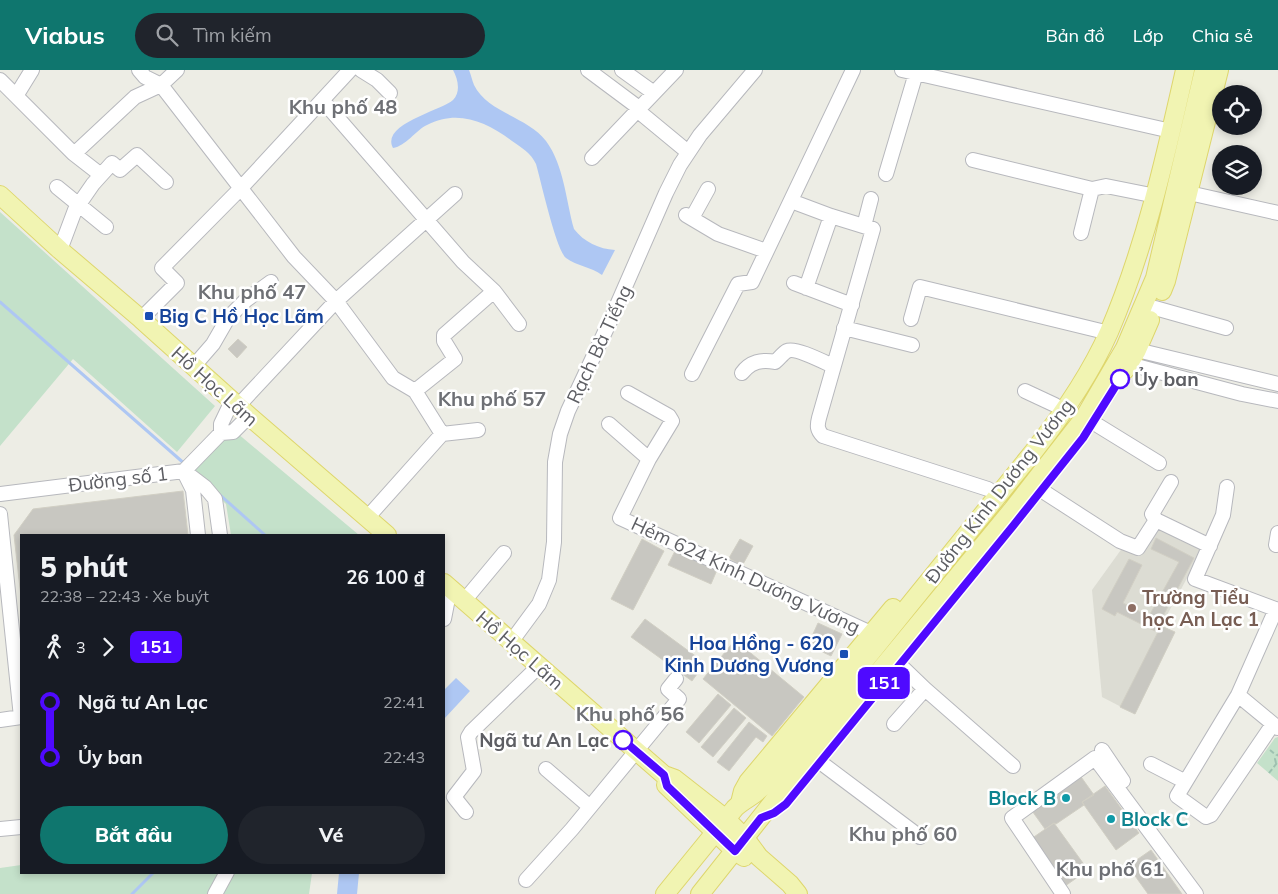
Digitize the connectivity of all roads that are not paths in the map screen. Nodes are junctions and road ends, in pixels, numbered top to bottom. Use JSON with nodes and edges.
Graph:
{"nodes":[{"id":1,"x":32,"y":70,"type":"edge"},
{"id":2,"x":139,"y":70,"type":"edge"},
{"id":3,"x":177,"y":70,"type":"edge"},
{"id":4,"x":350,"y":70,"type":"edge"},
{"id":5,"x":361,"y":70,"type":"edge"},
{"id":6,"x":588,"y":70,"type":"edge"},
{"id":7,"x":622,"y":70,"type":"edge"},
{"id":8,"x":676,"y":70,"type":"edge"},
{"id":9,"x":747,"y":70,"type":"edge"},
{"id":10,"x":755,"y":70,"type":"edge"},
{"id":11,"x":853,"y":70,"type":"edge"},
{"id":12,"x":902,"y":70,"type":"edge"},
{"id":13,"x":1177,"y":70,"type":"edge"},
{"id":14,"x":1185,"y":70,"type":"edge"},
{"id":15,"x":1204,"y":70,"type":"edge"},
{"id":16,"x":1219,"y":70,"type":"edge"},
{"id":17,"x":916,"y":73,"type":"junction"},
{"id":18,"x":0,"y":80,"type":"edge"},
{"id":19,"x":161,"y":85,"type":"junction"},
{"id":20,"x":390,"y":93,"type":"dead end"},
{"id":21,"x":654,"y":93,"type":"junction"},
{"id":22,"x":16,"y":96,"type":"junction"},
{"id":23,"x":323,"y":101,"type":"junction"},
{"id":24,"x":638,"y":109,"type":"junction"},
{"id":25,"x":1167,"y":130,"type":"junction"},
{"id":26,"x":683,"y":148,"type":"junction"},
{"id":27,"x":74,"y":154,"type":"junction"},
{"id":28,"x":592,"y":158,"type":"dead end"},
{"id":29,"x":973,"y":160,"type":"dead end"},
{"id":30,"x":886,"y":174,"type":"dead end"},
{"id":31,"x":101,"y":175,"type":"junction"},
{"id":32,"x":166,"y":182,"type":"dead end"},
{"id":33,"x":57,"y":187,"type":"dead end"},
{"id":34,"x":240,"y":188,"type":"junction"},
{"id":35,"x":708,"y":189,"type":"dead end"},
{"id":36,"x":1092,"y":189,"type":"junction"},
{"id":37,"x":1189,"y":193,"type":"junction"},
{"id":38,"x":455,"y":194,"type":"dead end"},
{"id":39,"x":1146,"y":194,"type":"junction"},
{"id":40,"x":0,"y":195,"type":"edge"},
{"id":41,"x":871,"y":199,"type":"dead end"},
{"id":42,"x":791,"y":201,"type":"junction"},
{"id":43,"x":77,"y":207,"type":"junction"},
{"id":44,"x":1278,"y":213,"type":"edge"},
{"id":45,"x":831,"y":216,"type":"junction"},
{"id":46,"x":427,"y":219,"type":"junction"},
{"id":47,"x":106,"y":227,"type":"dead end"},
{"id":48,"x":868,"y":228,"type":"junction"},
{"id":49,"x":1080,"y":233,"type":"dead end"},
{"id":50,"x":60,"y":250,"type":"junction"},
{"id":51,"x":766,"y":251,"type":"junction"},
{"id":52,"x":271,"y":282,"type":"dead end"},
{"id":53,"x":494,"y":291,"type":"junction"},
{"id":54,"x":336,"y":301,"type":"junction"},
{"id":55,"x":852,"y":305,"type":"junction"},
{"id":56,"x":1155,"y":308,"type":"junction"},
{"id":57,"x":141,"y":319,"type":"junction"},
{"id":58,"x":911,"y":319,"type":"dead end"},
{"id":59,"x":519,"y":324,"type":"dead end"},
{"id":60,"x":844,"y":328,"type":"junction"},
{"id":61,"x":1226,"y":328,"type":"dead end"},
{"id":62,"x":1101,"y":331,"type":"junction"},
{"id":63,"x":912,"y":344,"type":"dead end"},
{"id":64,"x":1133,"y":357,"type":"junction"},
{"id":65,"x":195,"y":364,"type":"junction"},
{"id":66,"x":834,"y":366,"type":"junction"},
{"id":67,"x":742,"y":373,"type":"dead end"},
{"id":68,"x":692,"y":374,"type":"dead end"},
{"id":69,"x":1278,"y":384,"type":"edge"},
{"id":70,"x":415,"y":391,"type":"junction"},
{"id":71,"x":1025,"y":392,"type":"dead end"},
{"id":72,"x":628,"y":393,"type":"dead end"},
{"id":73,"x":1278,"y":401,"type":"edge"},
{"id":74,"x":1055,"y":405,"type":"junction"},
{"id":75,"x":240,"y":408,"type":"junction"},
{"id":76,"x":1094,"y":423,"type":"junction"},
{"id":77,"x":609,"y":424,"type":"dead end"},
{"id":78,"x":478,"y":430,"type":"dead end"},
{"id":79,"x":221,"y":433,"type":"junction"},
{"id":80,"x":442,"y":434,"type":"junction"},
{"id":81,"x":649,"y":459,"type":"junction"},
{"id":82,"x":1159,"y":463,"type":"dead end"},
{"id":83,"x":1011,"y":470,"type":"junction"},
{"id":84,"x":184,"y":471,"type":"junction"},
{"id":85,"x":1171,"y":482,"type":"dead end"},
{"id":86,"x":1037,"y":487,"type":"junction"},
{"id":87,"x":1227,"y":487,"type":"dead end"},
{"id":88,"x":988,"y":489,"type":"junction"},
{"id":89,"x":0,"y":494,"type":"edge"},
{"id":90,"x":0,"y":514,"type":"edge"},
{"id":91,"x":367,"y":518,"type":"junction"},
{"id":92,"x":1156,"y":520,"type":"junction"},
{"id":93,"x":198,"y":534,"type":"edge"},
{"id":94,"x":220,"y":534,"type":"edge"},
{"id":95,"x":386,"y":534,"type":"edge"},
{"id":96,"x":1210,"y":546,"type":"junction"},
{"id":97,"x":504,"y":553,"type":"dead end"},
{"id":98,"x":447,"y":586,"type":"edge"},
{"id":99,"x":464,"y":601,"type":"junction"},
{"id":100,"x":445,"y":608,"type":"edge"},
{"id":101,"x":1277,"y":609,"type":"edge"},
{"id":102,"x":5,"y":611,"type":"edge"},
{"id":103,"x":877,"y":636,"type":"junction"},
{"id":104,"x":508,"y":640,"type":"junction"},
{"id":105,"x":899,"y":664,"type":"junction"},
{"id":106,"x":539,"y":666,"type":"junction"},
{"id":107,"x":676,"y":679,"type":"dead end"},
{"id":108,"x":925,"y":689,"type":"junction"},
{"id":109,"x":1238,"y":695,"type":"junction"},
{"id":110,"x":20,"y":710,"type":"edge"},
{"id":111,"x":20,"y":717,"type":"edge"},
{"id":112,"x":0,"y":720,"type":"edge"},
{"id":113,"x":894,"y":724,"type":"dead end"},
{"id":114,"x":1275,"y":726,"type":"edge"},
{"id":115,"x":1102,"y":750,"type":"dead end"},
{"id":116,"x":636,"y":751,"type":"junction"},
{"id":117,"x":820,"y":762,"type":"junction"},
{"id":118,"x":1152,"y":764,"type":"dead end"},
{"id":119,"x":1013,"y":766,"type":"dead end"},
{"id":120,"x":546,"y":769,"type":"dead end"},
{"id":121,"x":1184,"y":781,"type":"junction"},
{"id":122,"x":590,"y":807,"type":"junction"},
{"id":123,"x":466,"y":812,"type":"dead end"},
{"id":124,"x":761,"y":818,"type":"junction"},
{"id":125,"x":720,"y":826,"type":"junction"},
{"id":126,"x":20,"y":827,"type":"edge"},
{"id":127,"x":0,"y":829,"type":"edge"},
{"id":128,"x":920,"y":837,"type":"dead end"},
{"id":129,"x":740,"y":844,"type":"junction"},
{"id":130,"x":226,"y":874,"type":"edge"},
{"id":131,"x":526,"y":880,"type":"dead end"},
{"id":132,"x":215,"y":894,"type":"edge"},
{"id":133,"x":666,"y":894,"type":"edge"},
{"id":134,"x":700,"y":894,"type":"edge"},
{"id":135,"x":798,"y":894,"type":"edge"},
{"id":136,"x":1063,"y":894,"type":"edge"},
{"id":137,"x":1196,"y":894,"type":"edge"},
{"id":138,"x":1202,"y":894,"type":"edge"}],
"edges":[{"from":1,"to":22,"type":"street"},
{"from":2,"to":19,"type":"street"},
{"from":3,"to":19,"type":"street"},
{"from":4,"to":23,"type":"street"},
{"from":5,"to":20,"type":"street"},
{"from":6,"to":24,"type":"street"},
{"from":7,"to":21,"type":"street"},
{"from":8,"to":21,"type":"street"},
{"from":9,"to":26,"type":"street","name":"Rạch Bà Tiếng"},
{"from":10,"to":104,"type":"street","name":"Rạch Bà Tiếng"},
{"from":11,"to":42,"type":"street"},
{"from":12,"to":17,"type":"street"},
{"from":13,"to":25,"type":"main road","name":"Đường Kinh Dương Vương"},
{"from":14,"to":25,"type":"main road","name":"Đường Kinh Dương Vương"},
{"from":15,"to":86,"type":"main road","name":"Đường Kinh Dương Vương"},
{"from":16,"to":37,"type":"main road","name":"Đường Kinh Dương Vương"},
{"from":17,"to":25,"type":"street"},
{"from":17,"to":30,"type":"street"},
{"from":18,"to":22,"type":"street"},
{"from":19,"to":27,"type":"street"},
{"from":19,"to":34,"type":"street"},
{"from":21,"to":24,"type":"street"},
{"from":22,"to":27,"type":"street"},
{"from":23,"to":34,"type":"street"},
{"from":23,"to":46,"type":"street"},
{"from":24,"to":26,"type":"street"},
{"from":24,"to":28,"type":"street"},
{"from":25,"to":39,"type":"main road","name":"Đường Kinh Dương Vương"},
{"from":25,"to":83,"type":"main road","name":"Đường Kinh Dương Vương"},
{"from":26,"to":104,"type":"street","name":"Rạch Bà Tiếng"},
{"from":27,"to":31,"type":"street"},
{"from":29,"to":36,"type":"street"},
{"from":31,"to":32,"type":"street"},
{"from":31,"to":43,"type":"street"},
{"from":33,"to":43,"type":"street"},
{"from":34,"to":54,"type":"street"},
{"from":34,"to":57,"type":"street"},
{"from":35,"to":51,"type":"street"},
{"from":36,"to":39,"type":"street"},
{"from":36,"to":49,"type":"street"},
{"from":37,"to":44,"type":"street"},
{"from":37,"to":56,"type":"main road","name":"Đường Kinh Dương Vương"},
{"from":38,"to":46,"type":"street"},
{"from":39,"to":62,"type":"main road","name":"Đường Kinh Dương Vương"},
{"from":40,"to":50,"type":"main road","name":"Hồ Học Lãm"},
{"from":41,"to":48,"type":"street"},
{"from":42,"to":45,"type":"street"},
{"from":42,"to":51,"type":"street"},
{"from":43,"to":47,"type":"street"},
{"from":43,"to":50,"type":"street"},
{"from":45,"to":48,"type":"street"},
{"from":45,"to":55,"type":"street"},
{"from":46,"to":53,"type":"street"},
{"from":46,"to":54,"type":"street"},
{"from":48,"to":55,"type":"street"},
{"from":50,"to":57,"type":"main road","name":"Hồ Học Lãm"},
{"from":51,"to":68,"type":"street"},
{"from":52,"to":65,"type":"street"},
{"from":53,"to":59,"type":"street"},
{"from":53,"to":70,"type":"street"},
{"from":54,"to":70,"type":"street"},
{"from":54,"to":75,"type":"street"},
{"from":55,"to":60,"type":"street"},
{"from":56,"to":61,"type":"street"},
{"from":56,"to":64,"type":"main road","name":"Đường Kinh Dương Vương"},
{"from":57,"to":65,"type":"main road","name":"Hồ Học Lãm"},
{"from":58,"to":62,"type":"street"},
{"from":60,"to":63,"type":"street"},
{"from":60,"to":66,"type":"street"},
{"from":62,"to":74,"type":"main road","name":"Đường Kinh Dương Vương"},
{"from":64,"to":69,"type":"street"},
{"from":64,"to":73,"type":"street"},
{"from":64,"to":76,"type":"main road","name":"Đường Kinh Dương Vương"},
{"from":65,"to":75,"type":"main road","name":"Hồ Học Lãm"},
{"from":66,"to":67,"type":"street"},
{"from":66,"to":88,"type":"street"},
{"from":70,"to":80,"type":"street"},
{"from":71,"to":74,"type":"street"},
{"from":72,"to":81,"type":"street"},
{"from":74,"to":83,"type":"main road","name":"Đường Kinh Dương Vương"},
{"from":75,"to":79,"type":"street","name":"Đường số 1"},
{"from":75,"to":79,"type":"street","name":"Đường số 1"},
{"from":75,"to":91,"type":"main road","name":"Hồ Học Lãm"},
{"from":76,"to":82,"type":"street"},
{"from":76,"to":86,"type":"main road","name":"Đường Kinh Dương Vương"},
{"from":77,"to":81,"type":"street"},
{"from":78,"to":80,"type":"street"},
{"from":79,"to":84,"type":"street","name":"Đường số 1"},
{"from":80,"to":91,"type":"street"},
{"from":81,"to":103,"type":"street","name":"Hẻm 624 Kinh Dương Vương"},
{"from":83,"to":86,"type":"main road"},
{"from":83,"to":88,"type":"main road","name":"Đường Kinh Dương Vương"},
{"from":83,"to":103,"type":"main road","name":"Đường Kinh Dương Vương"},
{"from":84,"to":89,"type":"street","name":"Đường số 1"},
{"from":84,"to":93,"type":"street"},
{"from":84,"to":94,"type":"street"},
{"from":85,"to":92,"type":"street"},
{"from":86,"to":92,"type":"street"},
{"from":86,"to":105,"type":"main road","name":"Đường Kinh Dương Vương"},
{"from":86,"to":124,"type":"main road","name":"Đường Kinh Dương Vương"},
{"from":87,"to":96,"type":"street"},
{"from":88,"to":103,"type":"main road","name":"Đường Kinh Dương Vương"},
{"from":90,"to":102,"type":"street"},
{"from":91,"to":95,"type":"main road","name":"Hồ Học Lãm"},
{"from":92,"to":96,"type":"street"},
{"from":96,"to":101,"type":"street"},
{"from":97,"to":99,"type":"street"},
{"from":98,"to":99,"type":"main road","name":"Hồ Học Lãm"},
{"from":98,"to":100,"type":"street"},
{"from":99,"to":104,"type":"main road","name":"Hồ Học Lãm"},
{"from":101,"to":109,"type":"street"},
{"from":102,"to":110,"type":"street"},
{"from":103,"to":125,"type":"main road","name":"Đường Kinh Dương Vương"},
{"from":104,"to":106,"type":"main road","name":"Hồ Học Lãm"},
{"from":105,"to":108,"type":"street"},
{"from":105,"to":117,"type":"main road","name":"Đường Kinh Dương Vương"},
{"from":106,"to":116,"type":"main road","name":"Hồ Học Lãm"},
{"from":106,"to":123,"type":"street"},
{"from":107,"to":116,"type":"street"},
{"from":108,"to":113,"type":"street"},
{"from":108,"to":119,"type":"street"},
{"from":109,"to":114,"type":"street"},
{"from":109,"to":121,"type":"street"},
{"from":111,"to":112,"type":"street"},
{"from":114,"to":121,"type":"street"},
{"from":115,"to":138,"type":"street"},
{"from":116,"to":122,"type":"street"},
{"from":116,"to":125,"type":"main road","name":"Hồ Học Lãm"},
{"from":117,"to":124,"type":"main road","name":"Đường Kinh Dương Vương"},
{"from":117,"to":128,"type":"street"},
{"from":118,"to":121,"type":"street"},
{"from":120,"to":122,"type":"street"},
{"from":122,"to":131,"type":"street"},
{"from":124,"to":129,"type":"main road","name":"Đường Kinh Dương Vương"},
{"from":125,"to":129,"type":"main road","name":"Hồ Học Lãm"},
{"from":125,"to":133,"type":"main road","name":"Đường Kinh Dương Vương"},
{"from":126,"to":127,"type":"street"},
{"from":129,"to":134,"type":"main road","name":"Đường Kinh Dương Vương"},
{"from":129,"to":135,"type":"main road","name":"Hồ Học Lãm"},
{"from":130,"to":132,"type":"street"},
{"from":136,"to":137,"type":"street"}]}
